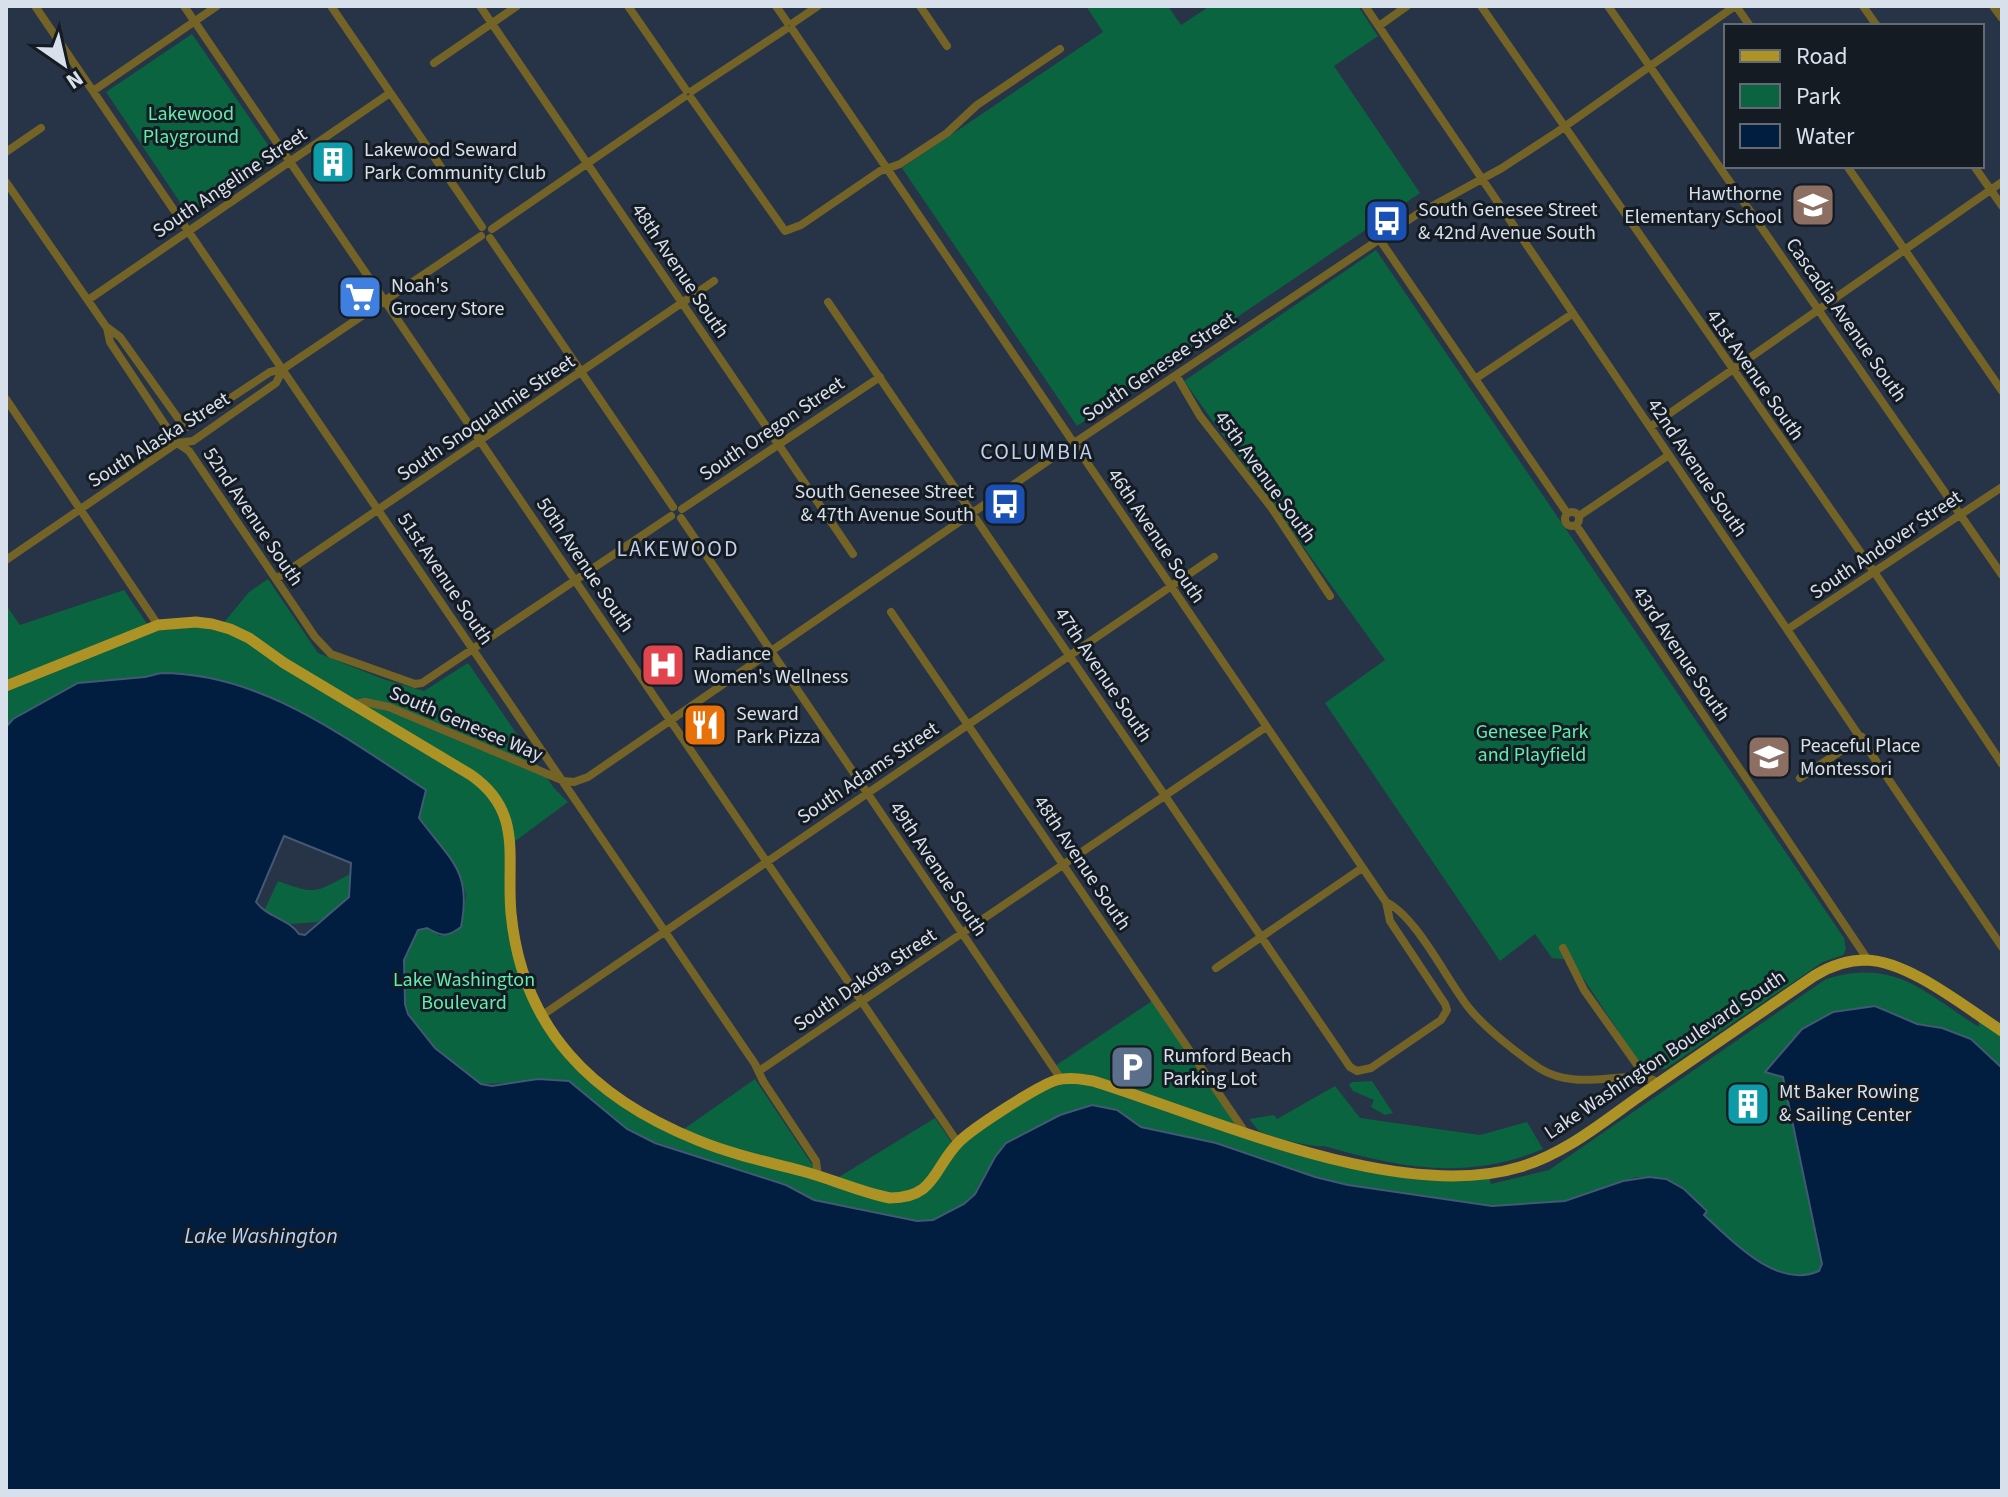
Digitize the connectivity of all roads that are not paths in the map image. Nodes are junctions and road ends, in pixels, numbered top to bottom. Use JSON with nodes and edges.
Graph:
{"nodes":[{"id":1,"x":35,"y":6,"type":"edge"},
{"id":2,"x":184,"y":6,"type":"edge"},
{"id":3,"x":217,"y":6,"type":"edge"},
{"id":4,"x":331,"y":6,"type":"edge"},
{"id":5,"x":480,"y":6,"type":"edge"},
{"id":6,"x":517,"y":6,"type":"edge"},
{"id":7,"x":628,"y":6,"type":"edge"},
{"id":8,"x":776,"y":6,"type":"edge"},
{"id":9,"x":818,"y":6,"type":"edge"},
{"id":10,"x":920,"y":6,"type":"edge"},
{"id":11,"x":1365,"y":6,"type":"edge"},
{"id":12,"x":1407,"y":6,"type":"edge"},
{"id":13,"x":1481,"y":6,"type":"edge"},
{"id":14,"x":1608,"y":6,"type":"edge"},
{"id":15,"x":1735,"y":6,"type":"edge"},
{"id":16,"x":1863,"y":6,"type":"edge"},
{"id":17,"x":1993,"y":6,"type":"edge"},
{"id":18,"x":2002,"y":18,"type":"edge"},
{"id":19,"x":195,"y":21,"type":"junction"},
{"id":20,"x":492,"y":23,"type":"junction"},
{"id":21,"x":1748,"y":24,"type":"edge"},
{"id":22,"x":1876,"y":24,"type":"edge"},
{"id":23,"x":789,"y":26,"type":"junction"},
{"id":24,"x":1379,"y":26,"type":"junction"},
{"id":25,"x":947,"y":46,"type":"dead end"},
{"id":26,"x":1060,"y":49,"type":"dead end"},
{"id":27,"x":434,"y":63,"type":"dead end"},
{"id":28,"x":1650,"y":66,"type":"junction"},
{"id":29,"x":93,"y":91,"type":"junction"},
{"id":30,"x":390,"y":93,"type":"junction"},
{"id":31,"x":688,"y":94,"type":"junction"},
{"id":32,"x":1564,"y":127,"type":"junction"},
{"id":33,"x":41,"y":128,"type":"dead end"},
{"id":34,"x":6,"y":152,"type":"edge"},
{"id":35,"x":291,"y":161,"type":"junction"},
{"id":36,"x":587,"y":163,"type":"junction"},
{"id":37,"x":885,"y":168,"type":"junction"},
{"id":38,"x":1848,"y":168,"type":"edge"},
{"id":39,"x":1975,"y":168,"type":"edge"},
{"id":40,"x":1481,"y":178,"type":"junction"},
{"id":41,"x":6,"y":182,"type":"edge"},
{"id":42,"x":2002,"y":182,"type":"edge"},
{"id":43,"x":1991,"y":190,"type":"junction"},
{"id":44,"x":2002,"y":206,"type":"edge"},
{"id":45,"x":188,"y":231,"type":"junction"},
{"id":46,"x":486,"y":233,"type":"junction"},
{"id":47,"x":1380,"y":240,"type":"junction"},
{"id":48,"x":1905,"y":249,"type":"junction"},
{"id":49,"x":714,"y":281,"type":"dead end"},
{"id":50,"x":88,"y":300,"type":"junction"},
{"id":51,"x":386,"y":301,"type":"junction"},
{"id":52,"x":828,"y":302,"type":"dead end"},
{"id":53,"x":683,"y":304,"type":"junction"},
{"id":54,"x":1820,"y":309,"type":"junction"},
{"id":55,"x":1572,"y":314,"type":"junction"},
{"id":56,"x":107,"y":328,"type":"junction"},
{"id":57,"x":283,"y":369,"type":"junction"},
{"id":58,"x":1732,"y":370,"type":"junction"},
{"id":59,"x":582,"y":372,"type":"junction"},
{"id":60,"x":1176,"y":375,"type":"junction"},
{"id":61,"x":880,"y":377,"type":"junction"},
{"id":62,"x":1475,"y":379,"type":"junction"},
{"id":63,"x":2002,"y":391,"type":"edge"},
{"id":64,"x":6,"y":399,"type":"edge"},
{"id":65,"x":181,"y":426,"type":"joint"},
{"id":66,"x":1650,"y":427,"type":"junction"},
{"id":67,"x":482,"y":441,"type":"junction"},
{"id":68,"x":177,"y":443,"type":"junction"},
{"id":69,"x":1074,"y":443,"type":"junction"},
{"id":70,"x":778,"y":444,"type":"junction"},
{"id":71,"x":1669,"y":455,"type":"junction"},
{"id":72,"x":2002,"y":487,"type":"edge"},
{"id":73,"x":81,"y":509,"type":"junction"},
{"id":74,"x":378,"y":510,"type":"junction"},
{"id":75,"x":677,"y":512,"type":"junction"},
{"id":76,"x":973,"y":512,"type":"junction"},
{"id":77,"x":1961,"y":514,"type":"junction"},
{"id":78,"x":1577,"y":521,"type":"junction"},
{"id":79,"x":853,"y":554,"type":"dead end"},
{"id":80,"x":1214,"y":557,"type":"dead end"},
{"id":81,"x":6,"y":560,"type":"edge"},
{"id":82,"x":1874,"y":573,"type":"junction"},
{"id":83,"x":2002,"y":575,"type":"edge"},
{"id":84,"x":276,"y":579,"type":"junction"},
{"id":85,"x":577,"y":581,"type":"junction"},
{"id":86,"x":1171,"y":586,"type":"junction"},
{"id":87,"x":1330,"y":596,"type":"dead end"},
{"id":88,"x":891,"y":612,"type":"dead end"},
{"id":89,"x":158,"y":625,"type":"junction"},
{"id":90,"x":1788,"y":629,"type":"junction"},
{"id":91,"x":474,"y":650,"type":"junction"},
{"id":92,"x":770,"y":652,"type":"junction"},
{"id":93,"x":1069,"y":655,"type":"junction"},
{"id":94,"x":410,"y":682,"type":"joint"},
{"id":95,"x":6,"y":686,"type":"edge"},
{"id":96,"x":355,"y":704,"type":"junction"},
{"id":97,"x":670,"y":720,"type":"junction"},
{"id":98,"x":968,"y":724,"type":"junction"},
{"id":99,"x":1266,"y":727,"type":"junction"},
{"id":100,"x":1862,"y":737,"type":"junction"},
{"id":101,"x":2002,"y":764,"type":"edge"},
{"id":102,"x":1800,"y":778,"type":"dead end"},
{"id":103,"x":564,"y":781,"type":"junction"},
{"id":104,"x":867,"y":793,"type":"junction"},
{"id":105,"x":1166,"y":795,"type":"junction"},
{"id":106,"x":765,"y":862,"type":"junction"},
{"id":107,"x":1064,"y":865,"type":"junction"},
{"id":108,"x":1362,"y":868,"type":"junction"},
{"id":109,"x":1386,"y":902,"type":"junction"},
{"id":110,"x":664,"y":931,"type":"junction"},
{"id":111,"x":963,"y":934,"type":"junction"},
{"id":112,"x":1261,"y":937,"type":"junction"},
{"id":113,"x":2002,"y":947,"type":"edge"},
{"id":114,"x":1563,"y":948,"type":"dead end"},
{"id":115,"x":1868,"y":960,"type":"junction"},
{"id":116,"x":1216,"y":968,"type":"dead end"},
{"id":117,"x":862,"y":1002,"type":"junction"},
{"id":118,"x":541,"y":1016,"type":"junction"},
{"id":119,"x":2002,"y":1031,"type":"edge"},
{"id":120,"x":1350,"y":1067,"type":"joint"},
{"id":121,"x":759,"y":1071,"type":"junction"},
{"id":122,"x":1645,"y":1076,"type":"junction"},
{"id":123,"x":1061,"y":1079,"type":"junction"},
{"id":124,"x":1659,"y":1083,"type":"junction"},
{"id":125,"x":1246,"y":1133,"type":"junction"},
{"id":126,"x":958,"y":1143,"type":"junction"},
{"id":127,"x":818,"y":1176,"type":"junction"}],
"edges":[{"from":1,"to":29,"type":"street","name":"51st Avenue South"},
{"from":2,"to":19,"type":"street","name":"50th Avenue South"},
{"from":3,"to":19,"type":"street"},
{"from":4,"to":30,"type":"street","name":"49th Avenue South"},
{"from":5,"to":20,"type":"street","name":"48th Avenue South"},
{"from":6,"to":20,"type":"street"},
{"from":7,"to":31,"type":"street"},
{"from":8,"to":23,"type":"street","name":"46th Avenue South"},
{"from":9,"to":23,"type":"street","name":"South Alaska Street"},
{"from":10,"to":25,"type":"street"},
{"from":11,"to":24,"type":"street","name":"42nd Avenue South"},
{"from":12,"to":24,"type":"street"},
{"from":13,"to":32,"type":"street","name":"41st Avenue South"},
{"from":14,"to":28,"type":"street","name":"Cascadia Avenue South"},
{"from":15,"to":21,"type":"street"},
{"from":15,"to":28,"type":"street","name":"South Genesee Street"},
{"from":16,"to":22,"type":"street"},
{"from":17,"to":18,"type":"street"},
{"from":19,"to":29,"type":"street"},
{"from":19,"to":35,"type":"street","name":"50th Avenue South"},
{"from":20,"to":27,"type":"street"},
{"from":20,"to":36,"type":"street","name":"48th Avenue South"},
{"from":23,"to":31,"type":"street","name":"South Alaska Street"},
{"from":23,"to":37,"type":"street","name":"46th Avenue South"},
{"from":24,"to":40,"type":"street","name":"42nd Avenue South"},
{"from":26,"to":37,"type":"street"},
{"from":28,"to":32,"type":"street","name":"South Genesee Street"},
{"from":28,"to":54,"type":"street","name":"Cascadia Avenue South"},
{"from":29,"to":45,"type":"street","name":"51st Avenue South"},
{"from":30,"to":35,"type":"street","name":"South Angeline Street"},
{"from":30,"to":46,"type":"street","name":"49th Avenue South"},
{"from":31,"to":36,"type":"street","name":"South Alaska Street"},
{"from":31,"to":37,"type":"street"},
{"from":32,"to":40,"type":"street","name":"South Genesee Street"},
{"from":32,"to":58,"type":"street","name":"41st Avenue South"},
{"from":33,"to":34,"type":"street"},
{"from":35,"to":45,"type":"street","name":"South Angeline Street"},
{"from":35,"to":51,"type":"street","name":"50th Avenue South"},
{"from":36,"to":46,"type":"street","name":"South Alaska Street"},
{"from":36,"to":53,"type":"street","name":"48th Avenue South"},
{"from":37,"to":69,"type":"street","name":"46th Avenue South"},
{"from":38,"to":48,"type":"street"},
{"from":39,"to":43,"type":"street"},
{"from":40,"to":47,"type":"street","name":"South Genesee Street"},
{"from":40,"to":55,"type":"street","name":"42nd Avenue South"},
{"from":41,"to":50,"type":"street","name":"52nd Avenue South"},
{"from":42,"to":43,"type":"street"},
{"from":43,"to":44,"type":"street"},
{"from":43,"to":48,"type":"street"},
{"from":45,"to":50,"type":"street","name":"South Angeline Street"},
{"from":45,"to":57,"type":"street","name":"51st Avenue South"},
{"from":46,"to":51,"type":"street","name":"South Alaska Street"},
{"from":46,"to":59,"type":"street","name":"49th Avenue South"},
{"from":47,"to":60,"type":"street","name":"South Genesee Street"},
{"from":47,"to":62,"type":"street"},
{"from":48,"to":54,"type":"street"},
{"from":48,"to":63,"type":"street"},
{"from":49,"to":53,"type":"street","name":"South Snoqualmie Street"},
{"from":50,"to":56,"type":"street","name":"52nd Avenue South"},
{"from":51,"to":57,"type":"street","name":"South Alaska Street"},
{"from":51,"to":67,"type":"street","name":"50th Avenue South"},
{"from":52,"to":61,"type":"street","name":"47th Avenue South"},
{"from":53,"to":59,"type":"street","name":"South Snoqualmie Street"},
{"from":53,"to":70,"type":"street","name":"48th Avenue South"},
{"from":54,"to":58,"type":"street"},
{"from":54,"to":77,"type":"street","name":"Cascadia Avenue South"},
{"from":55,"to":62,"type":"street"},
{"from":55,"to":66,"type":"street","name":"42nd Avenue South"},
{"from":56,"to":65,"type":"street","name":"52nd Avenue South"},
{"from":56,"to":68,"type":"street","name":"52nd Avenue South"},
{"from":57,"to":65,"type":"street","name":"South Alaska Street"},
{"from":57,"to":68,"type":"street","name":"South Alaska Street"},
{"from":57,"to":74,"type":"street","name":"51st Avenue South"},
{"from":58,"to":66,"type":"street"},
{"from":58,"to":82,"type":"street","name":"41st Avenue South"},
{"from":59,"to":67,"type":"street","name":"South Snoqualmie Street"},
{"from":59,"to":75,"type":"street","name":"49th Avenue South"},
{"from":60,"to":69,"type":"street","name":"South Genesee Street"},
{"from":60,"to":87,"type":"street","name":"45th Avenue South"},
{"from":61,"to":70,"type":"street","name":"South Oregon Street"},
{"from":61,"to":76,"type":"street","name":"47th Avenue South"},
{"from":62,"to":78,"type":"street"},
{"from":64,"to":73,"type":"street"},
{"from":66,"to":71,"type":"street","name":"42nd Avenue South"},
{"from":67,"to":74,"type":"street","name":"South Snoqualmie Street"},
{"from":67,"to":85,"type":"street","name":"50th Avenue South"},
{"from":68,"to":73,"type":"street","name":"South Alaska Street"},
{"from":68,"to":84,"type":"street","name":"52nd Avenue South"},
{"from":69,"to":76,"type":"street","name":"South Genesee Street"},
{"from":69,"to":86,"type":"street","name":"46th Avenue South"},
{"from":70,"to":75,"type":"street","name":"South Oregon Street"},
{"from":70,"to":79,"type":"street","name":"48th Avenue South"},
{"from":71,"to":78,"type":"street"},
{"from":71,"to":90,"type":"street","name":"42nd Avenue South"},
{"from":72,"to":77,"type":"street","name":"South Andover Street"},
{"from":73,"to":81,"type":"street","name":"South Alaska Street"},
{"from":73,"to":89,"type":"street"},
{"from":74,"to":84,"type":"street","name":"South Snoqualmie Street"},
{"from":74,"to":91,"type":"street","name":"51st Avenue South"},
{"from":75,"to":85,"type":"street","name":"South Oregon Street"},
{"from":75,"to":92,"type":"street","name":"49th Avenue South"},
{"from":76,"to":92,"type":"street","name":"South Genesee Street"},
{"from":76,"to":93,"type":"street","name":"47th Avenue South"},
{"from":77,"to":82,"type":"street","name":"South Andover Street"},
{"from":77,"to":83,"type":"street","name":"Cascadia Avenue South"},
{"from":78,"to":115,"type":"street","name":"43rd Avenue South"},
{"from":80,"to":86,"type":"street","name":"South Adams Street"},
{"from":82,"to":90,"type":"street","name":"South Andover Street"},
{"from":82,"to":101,"type":"street","name":"41st Avenue South"},
{"from":84,"to":94,"type":"street","name":"52nd Avenue South"},
{"from":85,"to":91,"type":"street","name":"South Oregon Street"},
{"from":85,"to":97,"type":"street","name":"50th Avenue South"},
{"from":86,"to":93,"type":"street","name":"South Adams Street"},
{"from":86,"to":99,"type":"street","name":"46th Avenue South"},
{"from":88,"to":98,"type":"street","name":"48th Avenue South"},
{"from":89,"to":95,"type":"main road"},
{"from":89,"to":96,"type":"main road"},
{"from":90,"to":100,"type":"street","name":"42nd Avenue South"},
{"from":91,"to":94,"type":"street","name":"South Oregon Street"},
{"from":91,"to":103,"type":"street","name":"51st Avenue South"},
{"from":92,"to":97,"type":"street","name":"South Genesee Street"},
{"from":92,"to":104,"type":"street","name":"49th Avenue South"},
{"from":93,"to":98,"type":"street","name":"South Adams Street"},
{"from":93,"to":105,"type":"street","name":"47th Avenue South"},
{"from":96,"to":103,"type":"street","name":"South Genesee Way"},
{"from":96,"to":118,"type":"main road"},
{"from":97,"to":103,"type":"street","name":"South Genesee Street"},
{"from":97,"to":106,"type":"street","name":"50th Avenue South"},
{"from":98,"to":104,"type":"street","name":"South Adams Street"},
{"from":98,"to":107,"type":"street","name":"48th Avenue South"},
{"from":99,"to":105,"type":"street","name":"South Dakota Street"},
{"from":99,"to":108,"type":"street","name":"46th Avenue South"},
{"from":100,"to":102,"type":"street"},
{"from":100,"to":113,"type":"street","name":"42nd Avenue South"},
{"from":103,"to":110,"type":"street","name":"51st Avenue South"},
{"from":104,"to":106,"type":"street","name":"South Adams Street"},
{"from":104,"to":111,"type":"street","name":"49th Avenue South"},
{"from":105,"to":107,"type":"street","name":"South Dakota Street"},
{"from":105,"to":112,"type":"street","name":"47th Avenue South"},
{"from":106,"to":110,"type":"street","name":"South Adams Street"},
{"from":106,"to":117,"type":"street","name":"50th Avenue South"},
{"from":107,"to":111,"type":"street","name":"South Dakota Street"},
{"from":107,"to":125,"type":"street","name":"48th Avenue South"},
{"from":108,"to":109,"type":"street","name":"46th Avenue South"},
{"from":108,"to":112,"type":"street"},
{"from":109,"to":120,"type":"street","name":"46th Avenue South"},
{"from":109,"to":122,"type":"street","name":"46th Avenue South"},
{"from":110,"to":118,"type":"street","name":"South Adams Street"},
{"from":110,"to":121,"type":"street","name":"51st Avenue South"},
{"from":111,"to":117,"type":"street","name":"South Dakota Street"},
{"from":111,"to":123,"type":"street","name":"49th Avenue South"},
{"from":112,"to":116,"type":"street"},
{"from":112,"to":120,"type":"street","name":"47th Avenue South"},
{"from":114,"to":122,"type":"street"},
{"from":115,"to":119,"type":"main road","name":"Lake Washington Boulevard South"},
{"from":115,"to":124,"type":"main road","name":"Lake Washington Boulevard South"},
{"from":117,"to":121,"type":"street","name":"South Dakota Street"},
{"from":117,"to":126,"type":"street","name":"50th Avenue South"},
{"from":118,"to":127,"type":"main road"},
{"from":121,"to":127,"type":"street","name":"51st Avenue South"},
{"from":122,"to":124,"type":"street","name":"46th Avenue South"},
{"from":123,"to":125,"type":"main road","name":"Lake Washington Boulevard South"},
{"from":123,"to":126,"type":"main road"},
{"from":124,"to":125,"type":"main road","name":"Lake Washington Boulevard South"},
{"from":126,"to":127,"type":"main road"}]}
